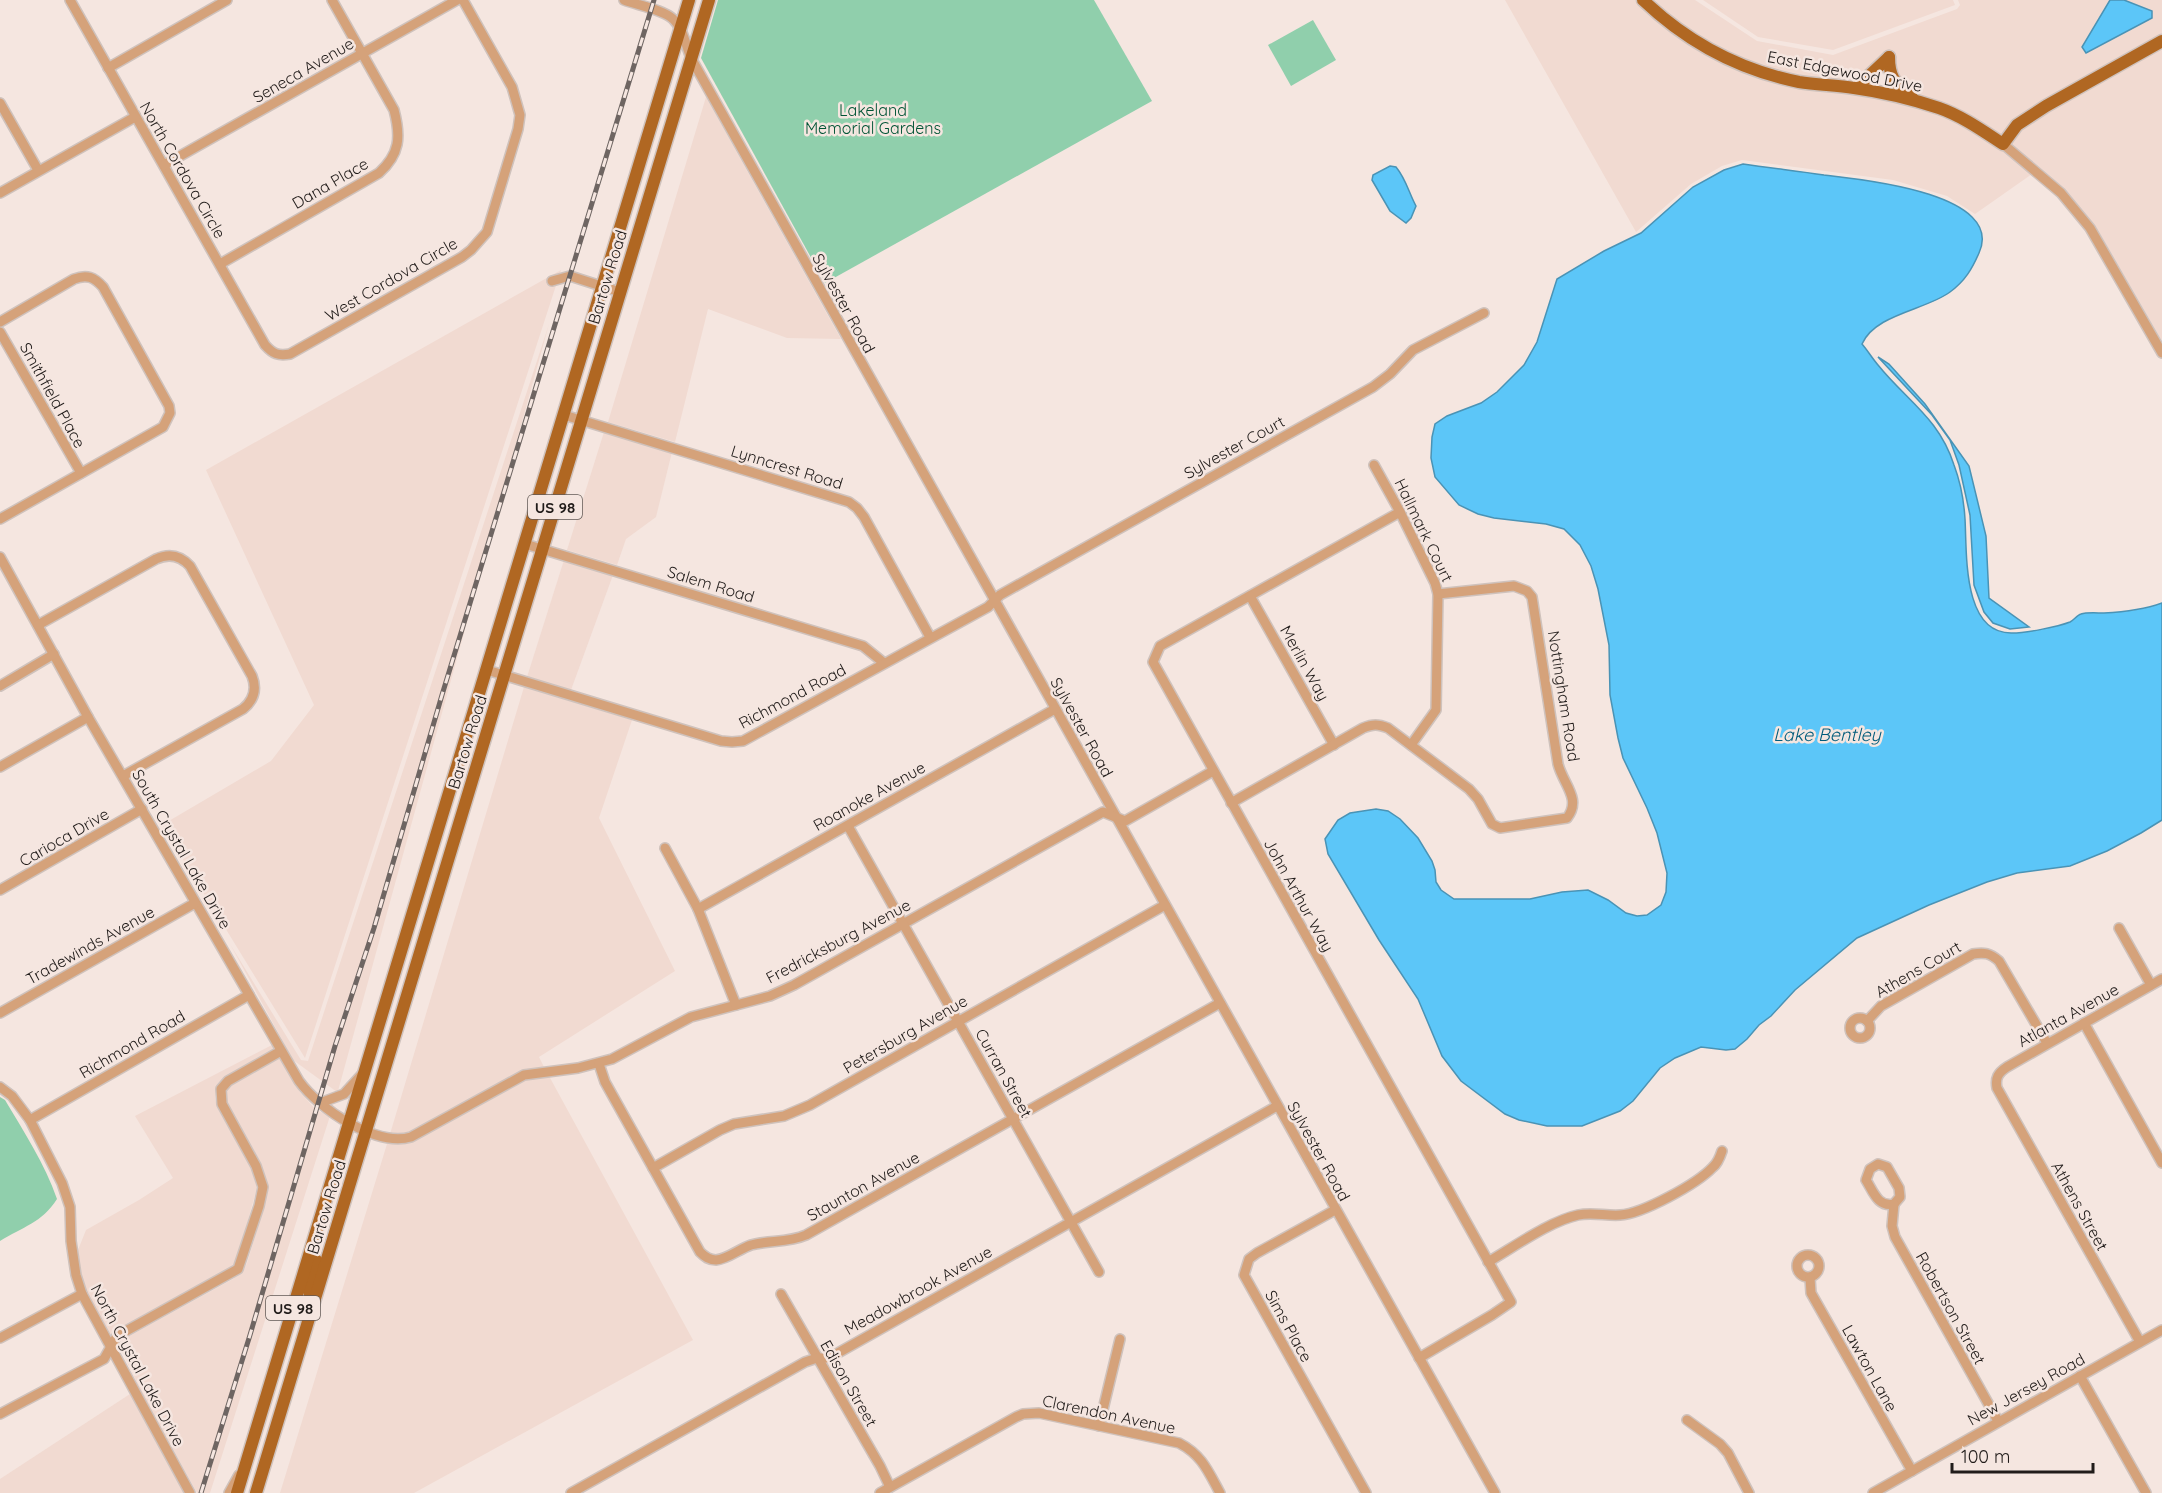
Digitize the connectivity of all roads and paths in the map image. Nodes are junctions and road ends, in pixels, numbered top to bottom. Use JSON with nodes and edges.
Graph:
{"nodes":[{"id":1,"x":70,"y":0,"type":"edge"},
{"id":2,"x":227,"y":0,"type":"edge"},
{"id":3,"x":332,"y":0,"type":"edge"},
{"id":4,"x":457,"y":0,"type":"edge"},
{"id":5,"x":463,"y":0,"type":"edge"},
{"id":6,"x":624,"y":0,"type":"edge"},
{"id":7,"x":689,"y":0,"type":"edge"},
{"id":8,"x":709,"y":0,"type":"edge"},
{"id":9,"x":1643,"y":0,"type":"edge"},
{"id":10,"x":680,"y":28,"type":"junction"},
{"id":11,"x":2162,"y":41,"type":"edge"},
{"id":12,"x":362,"y":53,"type":"junction"},
{"id":13,"x":691,"y":58,"type":"junction"},
{"id":14,"x":108,"y":68,"type":"junction"},
{"id":15,"x":1856,"y":88,"type":"junction"},
{"id":16,"x":1914,"y":100,"type":"junction"},
{"id":17,"x":0,"y":103,"type":"edge"},
{"id":18,"x":135,"y":117,"type":"junction"},
{"id":19,"x":2004,"y":144,"type":"junction"},
{"id":20,"x":164,"y":165,"type":"junction"},
{"id":21,"x":38,"y":170,"type":"junction"},
{"id":22,"x":0,"y":193,"type":"edge"},
{"id":23,"x":220,"y":264,"type":"junction"},
{"id":24,"x":552,"y":281,"type":"dead end"},
{"id":25,"x":602,"y":286,"type":"junction"},
{"id":26,"x":620,"y":292,"type":"junction"},
{"id":27,"x":1484,"y":313,"type":"dead end"},
{"id":28,"x":0,"y":322,"type":"edge"},
{"id":29,"x":0,"y":332,"type":"edge"},
{"id":30,"x":273,"y":353,"type":"joint"},
{"id":31,"x":2162,"y":353,"type":"edge"},
{"id":32,"x":564,"y":415,"type":"junction"},
{"id":33,"x":581,"y":419,"type":"junction"},
{"id":34,"x":1374,"y":465,"type":"dead end"},
{"id":35,"x":81,"y":473,"type":"junction"},
{"id":36,"x":1400,"y":512,"type":"junction"},
{"id":37,"x":0,"y":519,"type":"edge"},
{"id":38,"x":525,"y":544,"type":"junction"},
{"id":39,"x":542,"y":548,"type":"junction"},
{"id":40,"x":0,"y":557,"type":"edge"},
{"id":41,"x":1438,"y":594,"type":"junction"},
{"id":42,"x":1250,"y":596,"type":"junction"},
{"id":43,"x":993,"y":601,"type":"junction"},
{"id":44,"x":38,"y":625,"type":"junction"},
{"id":45,"x":930,"y":637,"type":"junction"},
{"id":46,"x":54,"y":654,"type":"junction"},
{"id":47,"x":884,"y":663,"type":"junction"},
{"id":48,"x":487,"y":670,"type":"junction"},
{"id":49,"x":504,"y":676,"type":"junction"},
{"id":50,"x":0,"y":686,"type":"edge"},
{"id":51,"x":1055,"y":710,"type":"junction"},
{"id":52,"x":88,"y":717,"type":"junction"},
{"id":53,"x":1334,"y":745,"type":"junction"},
{"id":54,"x":1411,"y":746,"type":"junction"},
{"id":55,"x":0,"y":767,"type":"edge"},
{"id":56,"x":1213,"y":771,"type":"junction"},
{"id":57,"x":123,"y":776,"type":"junction"},
{"id":58,"x":1231,"y":803,"type":"junction"},
{"id":59,"x":142,"y":809,"type":"junction"},
{"id":60,"x":1115,"y":816,"type":"junction"},
{"id":61,"x":848,"y":826,"type":"junction"},
{"id":62,"x":665,"y":848,"type":"dead end"},
{"id":63,"x":0,"y":890,"type":"edge"},
{"id":64,"x":195,"y":903,"type":"junction"},
{"id":65,"x":1165,"y":905,"type":"junction"},
{"id":66,"x":698,"y":909,"type":"junction"},
{"id":67,"x":903,"y":923,"type":"junction"},
{"id":68,"x":2119,"y":928,"type":"dead end"},
{"id":69,"x":2162,"y":979,"type":"edge"},
{"id":70,"x":2151,"y":985,"type":"junction"},
{"id":71,"x":249,"y":995,"type":"junction"},
{"id":72,"x":1220,"y":1003,"type":"junction"},
{"id":73,"x":736,"y":1005,"type":"junction"},
{"id":74,"x":0,"y":1013,"type":"edge"},
{"id":75,"x":958,"y":1021,"type":"junction"},
{"id":76,"x":1867,"y":1021,"type":"dead end"},
{"id":77,"x":2084,"y":1023,"type":"junction"},
{"id":78,"x":2047,"y":1043,"type":"junction"},
{"id":79,"x":281,"y":1051,"type":"junction"},
{"id":80,"x":599,"y":1064,"type":"junction"},
{"id":81,"x":365,"y":1071,"type":"junction"},
{"id":82,"x":1996,"y":1083,"type":"joint"},
{"id":83,"x":0,"y":1088,"type":"edge"},
{"id":84,"x":320,"y":1103,"type":"junction"},
{"id":85,"x":1277,"y":1106,"type":"junction"},
{"id":86,"x":1013,"y":1119,"type":"junction"},
{"id":87,"x":30,"y":1120,"type":"junction"},
{"id":88,"x":349,"y":1122,"type":"junction"},
{"id":89,"x":366,"y":1132,"type":"junction"},
{"id":90,"x":1722,"y":1151,"type":"dead end"},
{"id":91,"x":2162,"y":1163,"type":"edge"},
{"id":92,"x":653,"y":1168,"type":"junction"},
{"id":93,"x":1894,"y":1204,"type":"junction"},
{"id":94,"x":1335,"y":1210,"type":"junction"},
{"id":95,"x":1071,"y":1222,"type":"junction"},
{"id":96,"x":315,"y":1234,"type":"junction"},
{"id":97,"x":1488,"y":1262,"type":"junction"},
{"id":98,"x":1100,"y":1272,"type":"dead end"},
{"id":99,"x":1809,"y":1278,"type":"dead end"},
{"id":100,"x":82,"y":1294,"type":"junction"},
{"id":101,"x":781,"y":1294,"type":"dead end"},
{"id":102,"x":313,"y":1305,"type":"junction"},
{"id":103,"x":2162,"y":1330,"type":"edge"},
{"id":104,"x":0,"y":1338,"type":"edge"},
{"id":105,"x":1120,"y":1339,"type":"dead end"},
{"id":106,"x":2140,"y":1342,"type":"junction"},
{"id":107,"x":112,"y":1348,"type":"junction"},
{"id":108,"x":817,"y":1358,"type":"junction"},
{"id":109,"x":1419,"y":1358,"type":"junction"},
{"id":110,"x":2080,"y":1376,"type":"junction"},
{"id":111,"x":0,"y":1414,"type":"edge"},
{"id":112,"x":1687,"y":1420,"type":"dead end"},
{"id":113,"x":1998,"y":1421,"type":"junction"},
{"id":114,"x":1099,"y":1426,"type":"junction"},
{"id":115,"x":246,"y":1463,"type":"junction"},
{"id":116,"x":1912,"y":1471,"type":"junction"},
{"id":117,"x":890,"y":1487,"type":"junction"},
{"id":118,"x":190,"y":1493,"type":"edge"},
{"id":119,"x":229,"y":1493,"type":"edge"},
{"id":120,"x":237,"y":1493,"type":"edge"},
{"id":121,"x":256,"y":1493,"type":"edge"},
{"id":122,"x":571,"y":1493,"type":"edge"},
{"id":123,"x":880,"y":1493,"type":"edge"},
{"id":124,"x":1220,"y":1493,"type":"edge"},
{"id":125,"x":1366,"y":1493,"type":"edge"},
{"id":126,"x":1495,"y":1493,"type":"edge"},
{"id":127,"x":1749,"y":1493,"type":"edge"},
{"id":128,"x":1873,"y":1493,"type":"edge"},
{"id":129,"x":2146,"y":1493,"type":"edge"}],
"edges":[{"from":1,"to":14,"type":"street","name":"North Cordova Circle"},
{"from":2,"to":14,"type":"street"},
{"from":3,"to":12,"type":"street","name":"Dana Place"},
{"from":4,"to":12,"type":"street","name":"Seneca Avenue"},
{"from":5,"to":30,"type":"street","name":"West Cordova Circle"},
{"from":6,"to":10,"type":"street"},
{"from":7,"to":10,"type":"main road","name":"Bartow Road","number":"US 98"},
{"from":8,"to":13,"type":"main road","name":"Bartow Road","number":"US 98"},
{"from":9,"to":15,"type":"main road","name":"East Edgewood Drive"},
{"from":10,"to":13,"type":"street","name":"Sylvester Road"},
{"from":10,"to":25,"type":"main road","name":"Bartow Road","number":"US 98"},
{"from":11,"to":19,"type":"main road"},
{"from":12,"to":20,"type":"street","name":"Seneca Avenue"},
{"from":12,"to":23,"type":"street","name":"Dana Place"},
{"from":13,"to":26,"type":"main road","name":"Bartow Road","number":"US 98"},
{"from":13,"to":43,"type":"street","name":"Sylvester Road"},
{"from":14,"to":18,"type":"street","name":"North Cordova Circle"},
{"from":15,"to":16,"type":"main road","name":"East Edgewood Drive"},
{"from":15,"to":16,"type":"main road"},
{"from":16,"to":19,"type":"main road","name":"East Edgewood Drive"},
{"from":17,"to":21,"type":"street"},
{"from":18,"to":20,"type":"street","name":"North Cordova Circle"},
{"from":18,"to":21,"type":"street"},
{"from":19,"to":31,"type":"street","name":"East Edgewood Drive"},
{"from":20,"to":23,"type":"street","name":"North Cordova Circle"},
{"from":21,"to":22,"type":"street"},
{"from":23,"to":30,"type":"street","name":"North Cordova Circle"},
{"from":24,"to":25,"type":"street"},
{"from":25,"to":26,"type":"street"},
{"from":25,"to":32,"type":"main road","name":"Bartow Road","number":"US 98"},
{"from":26,"to":33,"type":"main road","name":"Bartow Road","number":"US 98"},
{"from":27,"to":43,"type":"street","name":"Sylvester Court"},
{"from":28,"to":35,"type":"street"},
{"from":29,"to":35,"type":"street","name":"Smithfield Place"},
{"from":32,"to":33,"type":"street","name":"Lynncrest Road"},
{"from":32,"to":38,"type":"main road","name":"Bartow Road","number":"US 98"},
{"from":33,"to":39,"type":"main road","name":"Bartow Road","number":"US 98"},
{"from":33,"to":45,"type":"street","name":"Lynncrest Road"},
{"from":34,"to":36,"type":"street","name":"Hallmark Court"},
{"from":35,"to":37,"type":"street"},
{"from":36,"to":41,"type":"street","name":"Hallmark Court"},
{"from":36,"to":42,"type":"street","name":"John Arthur Way"},
{"from":38,"to":39,"type":"street","name":"Salem Road"},
{"from":38,"to":48,"type":"main road","name":"Bartow Road","number":"US 98"},
{"from":39,"to":47,"type":"street","name":"Salem Road"},
{"from":39,"to":49,"type":"main road","name":"Bartow Road","number":"US 98"},
{"from":40,"to":44,"type":"street","name":"South Crystal Lake Drive"},
{"from":41,"to":54,"type":"street","name":"Hallmark Court"},
{"from":41,"to":54,"type":"street","name":"Nottingham Road"},
{"from":42,"to":53,"type":"street","name":"Merlin Way"},
{"from":42,"to":56,"type":"street","name":"John Arthur Way"},
{"from":43,"to":45,"type":"street","name":"Richmond Road"},
{"from":43,"to":51,"type":"street","name":"Sylvester Road"},
{"from":44,"to":46,"type":"street","name":"South Crystal Lake Drive"},
{"from":44,"to":57,"type":"street"},
{"from":45,"to":47,"type":"street","name":"Richmond Road"},
{"from":46,"to":50,"type":"street"},
{"from":46,"to":52,"type":"street","name":"South Crystal Lake Drive"},
{"from":47,"to":49,"type":"street","name":"Richmond Road"},
{"from":48,"to":49,"type":"street","name":"Richmond Road"},
{"from":48,"to":81,"type":"main road","name":"Bartow Road","number":"US 98"},
{"from":49,"to":89,"type":"main road","name":"Bartow Road","number":"US 98"},
{"from":51,"to":60,"type":"street","name":"Sylvester Road"},
{"from":51,"to":61,"type":"street","name":"Roanoke Avenue"},
{"from":52,"to":55,"type":"street"},
{"from":52,"to":57,"type":"street","name":"South Crystal Lake Drive"},
{"from":53,"to":54,"type":"street","name":"Nottingham Road"},
{"from":53,"to":58,"type":"street","name":"Nottingham Road"},
{"from":56,"to":58,"type":"street","name":"John Arthur Way"},
{"from":56,"to":60,"type":"street","name":"Fredricksburg Avenue"},
{"from":57,"to":59,"type":"street","name":"South Crystal Lake Drive"},
{"from":58,"to":97,"type":"street","name":"John Arthur Way"},
{"from":59,"to":63,"type":"street","name":"Carioca Drive"},
{"from":59,"to":64,"type":"street","name":"South Crystal Lake Drive"},
{"from":60,"to":65,"type":"street","name":"Sylvester Road"},
{"from":60,"to":67,"type":"street","name":"Fredricksburg Avenue"},
{"from":61,"to":66,"type":"street","name":"Roanoke Avenue"},
{"from":61,"to":67,"type":"street","name":"Curran Street"},
{"from":62,"to":66,"type":"street"},
{"from":64,"to":71,"type":"street","name":"South Crystal Lake Drive"},
{"from":64,"to":74,"type":"street","name":"Tradewinds Avenue"},
{"from":65,"to":72,"type":"street","name":"Sylvester Road"},
{"from":65,"to":75,"type":"street","name":"Petersburg Avenue"},
{"from":66,"to":73,"type":"street"},
{"from":67,"to":73,"type":"street","name":"Fredricksburg Avenue"},
{"from":67,"to":75,"type":"street","name":"Curran Street"},
{"from":68,"to":70,"type":"street"},
{"from":69,"to":70,"type":"street","name":"Atlanta Avenue"},
{"from":70,"to":77,"type":"street","name":"Atlanta Avenue"},
{"from":71,"to":79,"type":"street","name":"South Crystal Lake Drive"},
{"from":71,"to":87,"type":"street","name":"Richmond Road"},
{"from":72,"to":85,"type":"street","name":"Sylvester Road"},
{"from":72,"to":86,"type":"street","name":"Staunton Avenue"},
{"from":73,"to":80,"type":"street","name":"Fredricksburg Avenue"},
{"from":75,"to":86,"type":"street","name":"Curran Street"},
{"from":75,"to":92,"type":"street","name":"Petersburg Avenue"},
{"from":76,"to":78,"type":"street","name":"Athens Court"},
{"from":77,"to":78,"type":"street","name":"Atlanta Avenue"},
{"from":77,"to":91,"type":"street"},
{"from":78,"to":82,"type":"street","name":"Atlanta Avenue"},
{"from":79,"to":84,"type":"street","name":"South Crystal Lake Drive"},
{"from":79,"to":107,"type":"street"},
{"from":80,"to":89,"type":"street","name":"Fredricksburg Avenue"},
{"from":80,"to":92,"type":"street","name":"Staunton Avenue"},
{"from":81,"to":84,"type":"street"},
{"from":81,"to":88,"type":"main road","name":"Bartow Road","number":"US 98"},
{"from":82,"to":106,"type":"street","name":"Athens Street"},
{"from":83,"to":87,"type":"street","name":"North Crystal Lake Drive"},
{"from":84,"to":88,"type":"street","name":"South Crystal Lake Drive"},
{"from":85,"to":94,"type":"street","name":"Sylvester Road"},
{"from":85,"to":95,"type":"street","name":"Meadowbrook Avenue"},
{"from":86,"to":92,"type":"street","name":"Staunton Avenue"},
{"from":86,"to":95,"type":"street","name":"Curran Street"},
{"from":87,"to":100,"type":"street","name":"North Crystal Lake Drive"},
{"from":88,"to":89,"type":"street","name":"South Crystal Lake Drive"},
{"from":88,"to":96,"type":"main road","name":"Bartow Road","number":"US 98"},
{"from":89,"to":102,"type":"main road","name":"Bartow Road","number":"US 98"},
{"from":90,"to":97,"type":"street"},
{"from":93,"to":93,"type":"street","name":"Robertson Street"},
{"from":93,"to":113,"type":"street","name":"Robertson Street"},
{"from":94,"to":109,"type":"street","name":"Sylvester Road"},
{"from":94,"to":125,"type":"street","name":"Sims Place"},
{"from":95,"to":98,"type":"street","name":"Curran Street"},
{"from":95,"to":108,"type":"street","name":"Meadowbrook Avenue"},
{"from":96,"to":102,"type":"main road"},
{"from":96,"to":115,"type":"main road","name":"Bartow Road","number":"US 98"},
{"from":97,"to":109,"type":"street","name":"John Arthur Way"},
{"from":99,"to":116,"type":"street","name":"Lawton Lane"},
{"from":100,"to":104,"type":"street"},
{"from":100,"to":107,"type":"street","name":"North Crystal Lake Drive"},
{"from":101,"to":108,"type":"street","name":"Edison Street"},
{"from":102,"to":121,"type":"main road","name":"Bartow Road","number":"US 98"},
{"from":103,"to":106,"type":"street","name":"New Jersey Road"},
{"from":105,"to":114,"type":"street"},
{"from":106,"to":110,"type":"street","name":"New Jersey Road"},
{"from":107,"to":111,"type":"street"},
{"from":107,"to":118,"type":"street","name":"North Crystal Lake Drive"},
{"from":108,"to":117,"type":"street","name":"Edison Street"},
{"from":108,"to":122,"type":"street","name":"Meadowbrook Avenue"},
{"from":109,"to":126,"type":"street","name":"Sylvester Road"},
{"from":110,"to":113,"type":"street","name":"New Jersey Road"},
{"from":110,"to":129,"type":"street"},
{"from":112,"to":127,"type":"street"},
{"from":113,"to":116,"type":"street","name":"New Jersey Road"},
{"from":114,"to":117,"type":"street","name":"Clarendon Avenue"},
{"from":114,"to":124,"type":"street","name":"Clarendon Avenue"},
{"from":115,"to":119,"type":"street"},
{"from":115,"to":120,"type":"main road","name":"Bartow Road","number":"US 98"},
{"from":116,"to":128,"type":"street","name":"New Jersey Road"},
{"from":117,"to":123,"type":"street","name":"Clarendon Avenue"}]}
